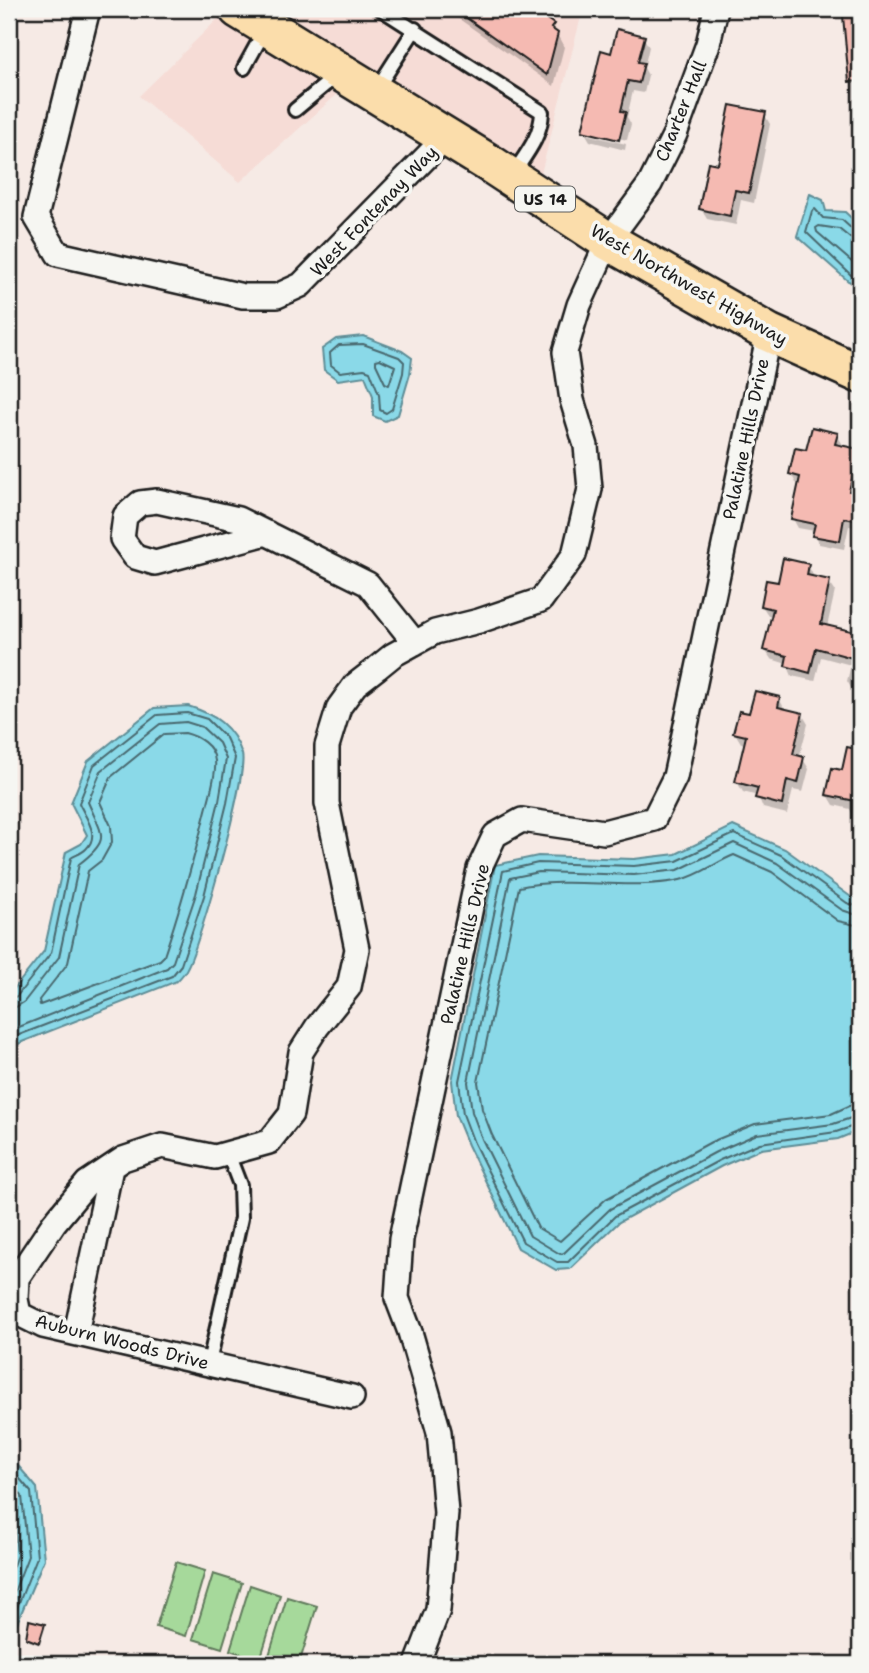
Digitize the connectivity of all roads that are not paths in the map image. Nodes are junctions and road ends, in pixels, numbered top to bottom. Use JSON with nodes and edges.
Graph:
{"nodes":[{"id":1,"x":88,"y":9,"type":"edge"},
{"id":2,"x":381,"y":9,"type":"edge"},
{"id":3,"x":716,"y":9,"type":"edge"},
{"id":4,"x":252,"y":18,"type":"edge"},
{"id":5,"x":415,"y":29,"type":"junction"},
{"id":6,"x":244,"y":68,"type":"dead end"},
{"id":7,"x":340,"y":72,"type":"junction"},
{"id":8,"x":374,"y":93,"type":"junction"},
{"id":9,"x":295,"y":110,"type":"dead end"},
{"id":10,"x":446,"y":137,"type":"junction"},
{"id":11,"x":511,"y":177,"type":"junction"},
{"id":12,"x":608,"y":241,"type":"junction"},
{"id":13,"x":769,"y":333,"type":"junction"},
{"id":14,"x":860,"y":374,"type":"edge"},
{"id":15,"x":267,"y":533,"type":"junction"},
{"id":16,"x":415,"y":643,"type":"junction"},
{"id":17,"x":228,"y":1154,"type":"junction"},
{"id":18,"x":111,"y":1168,"type":"junction"},
{"id":19,"x":76,"y":1333,"type":"junction"},
{"id":20,"x":209,"y":1363,"type":"junction"},
{"id":21,"x":352,"y":1397,"type":"dead end"},
{"id":22,"x":417,"y":1664,"type":"edge"}],
"edges":[{"from":1,"to":10,"type":"street","name":"West Fontenay Way"},
{"from":2,"to":5,"type":"lane"},
{"from":3,"to":12,"type":"street","name":"Charter Hall"},
{"from":4,"to":6,"type":"lane"},
{"from":4,"to":7,"type":"main road","name":"West Northwest Highway","number":"US 14"},
{"from":5,"to":8,"type":"lane"},
{"from":5,"to":11,"type":"lane"},
{"from":7,"to":8,"type":"main road","name":"West Northwest Highway","number":"US 14"},
{"from":7,"to":9,"type":"lane"},
{"from":8,"to":10,"type":"main road","name":"West Northwest Highway","number":"US 14"},
{"from":10,"to":11,"type":"main road","name":"West Northwest Highway","number":"US 14"},
{"from":11,"to":12,"type":"main road","name":"West Northwest Highway","number":"US 14"},
{"from":12,"to":13,"type":"main road","name":"West Northwest Highway","number":"US 14"},
{"from":12,"to":16,"type":"street","name":"Auburn Woods Drive"},
{"from":13,"to":14,"type":"main road","name":"West Northwest Highway","number":"US 14"},
{"from":13,"to":22,"type":"street","name":"Palatine Hills Drive"},
{"from":15,"to":15,"type":"street"},
{"from":15,"to":16,"type":"street"},
{"from":16,"to":17,"type":"street","name":"Auburn Woods Drive"},
{"from":17,"to":18,"type":"street","name":"Auburn Woods Drive"},
{"from":17,"to":20,"type":"lane"},
{"from":18,"to":19,"type":"street"},
{"from":18,"to":19,"type":"street","name":"Auburn Woods Drive"},
{"from":19,"to":20,"type":"street","name":"Auburn Woods Drive"},
{"from":20,"to":21,"type":"street","name":"Auburn Woods Drive"}]}
